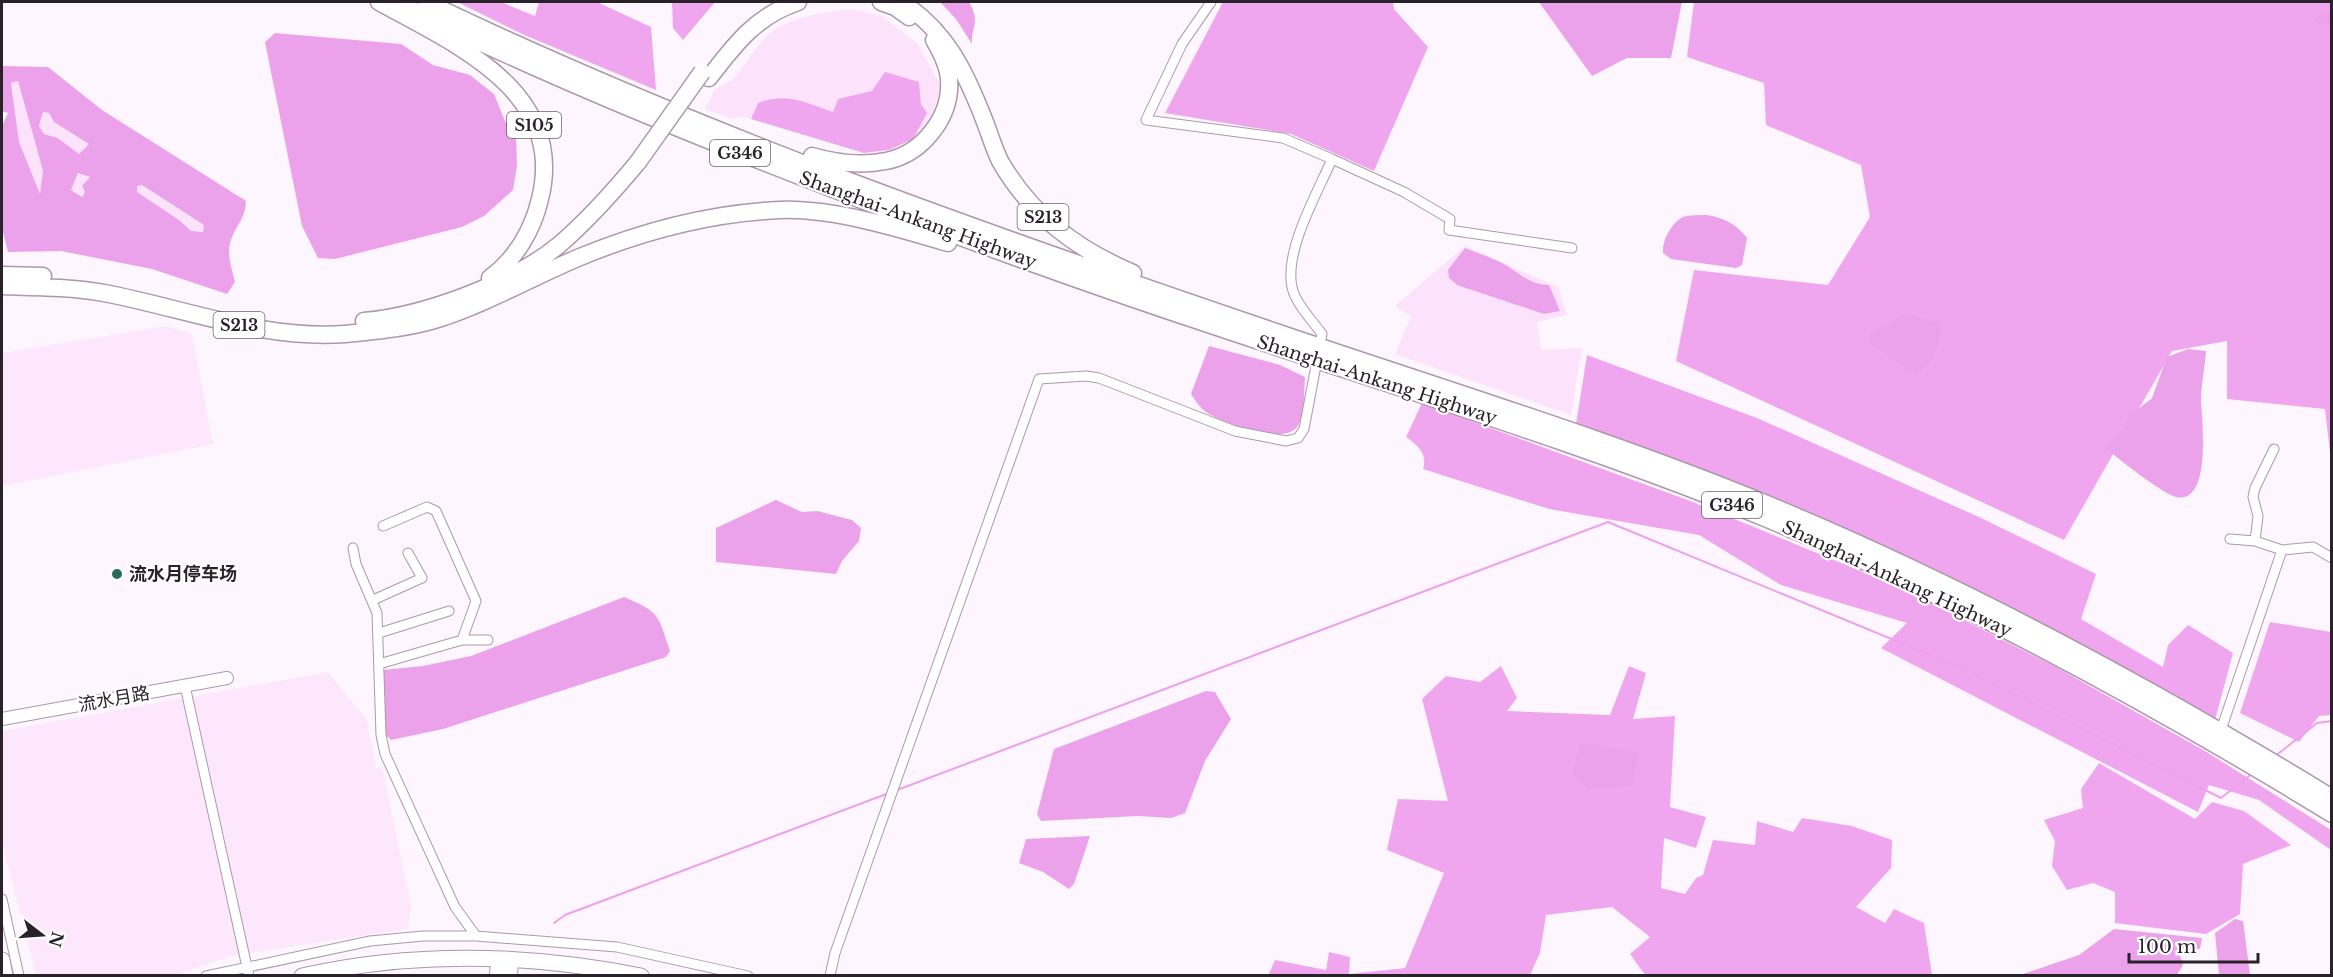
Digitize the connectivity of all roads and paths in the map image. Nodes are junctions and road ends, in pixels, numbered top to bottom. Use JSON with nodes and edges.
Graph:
{"nodes":[{"id":1,"x":380,"y":2,"type":"edge"},
{"id":2,"x":396,"y":2,"type":"edge"},
{"id":3,"x":426,"y":2,"type":"edge"},
{"id":4,"x":773,"y":2,"type":"edge"},
{"id":5,"x":798,"y":2,"type":"edge"},
{"id":6,"x":881,"y":2,"type":"edge"},
{"id":7,"x":901,"y":2,"type":"edge"},
{"id":8,"x":1211,"y":2,"type":"edge"},
{"id":9,"x":705,"y":75,"type":"junction"},
{"id":10,"x":697,"y":120,"type":"junction"},
{"id":11,"x":1332,"y":159,"type":"junction"},
{"id":12,"x":1572,"y":248,"type":"dead end"},
{"id":13,"x":2,"y":275,"type":"edge"},
{"id":14,"x":1093,"y":285,"type":"junction"},
{"id":15,"x":2,"y":286,"type":"edge"},
{"id":16,"x":470,"y":300,"type":"junction"},
{"id":17,"x":1278,"y":333,"type":"junction"},
{"id":18,"x":1318,"y":354,"type":"junction"},
{"id":19,"x":2274,"y":449,"type":"dead end"},
{"id":20,"x":383,"y":526,"type":"dead end"},
{"id":21,"x":2230,"y":539,"type":"dead end"},
{"id":22,"x":2255,"y":541,"type":"junction"},
{"id":23,"x":353,"y":548,"type":"dead end"},
{"id":24,"x":2282,"y":550,"type":"junction"},
{"id":25,"x":408,"y":553,"type":"dead end"},
{"id":26,"x":2331,"y":558,"type":"edge"},
{"id":27,"x":374,"y":600,"type":"junction"},
{"id":28,"x":449,"y":611,"type":"dead end"},
{"id":29,"x":379,"y":633,"type":"junction"},
{"id":30,"x":462,"y":640,"type":"junction"},
{"id":31,"x":488,"y":640,"type":"dead end"},
{"id":32,"x":379,"y":664,"type":"junction"},
{"id":33,"x":227,"y":678,"type":"dead end"},
{"id":34,"x":185,"y":686,"type":"junction"},
{"id":35,"x":2,"y":719,"type":"edge"},
{"id":36,"x":2221,"y":730,"type":"junction"},
{"id":37,"x":2331,"y":798,"type":"edge"},
{"id":38,"x":2331,"y":814,"type":"edge"},
{"id":39,"x":2,"y":899,"type":"edge"},
{"id":40,"x":476,"y":936,"type":"junction"},
{"id":41,"x":504,"y":959,"type":"junction"},
{"id":42,"x":2,"y":960,"type":"edge"},
{"id":43,"x":247,"y":965,"type":"junction"},
{"id":44,"x":5,"y":975,"type":"edge"},
{"id":45,"x":19,"y":975,"type":"edge"},
{"id":46,"x":206,"y":975,"type":"edge"},
{"id":47,"x":249,"y":975,"type":"edge"},
{"id":48,"x":302,"y":975,"type":"edge"},
{"id":49,"x":497,"y":975,"type":"edge"},
{"id":50,"x":510,"y":975,"type":"edge"},
{"id":51,"x":641,"y":975,"type":"edge"},
{"id":52,"x":748,"y":975,"type":"edge"},
{"id":53,"x":830,"y":975,"type":"edge"}],
"edges":[{"from":1,"to":16,"type":"highway","number":"S105"},
{"from":2,"to":14,"type":"highway","name":"Shanghai-Ankang Highway","number":"G346"},
{"from":3,"to":10,"type":"highway","number":"G346"},
{"from":4,"to":9,"type":"highway"},
{"from":5,"to":9,"type":"highway"},
{"from":6,"to":10,"type":"highway"},
{"from":7,"to":17,"type":"highway","number":"S213"},
{"from":8,"to":11,"type":"street"},
{"from":9,"to":16,"type":"highway","bridge":true},
{"from":10,"to":17,"type":"highway","number":"G346"},
{"from":11,"to":12,"type":"street"},
{"from":11,"to":18,"type":"street"},
{"from":13,"to":16,"type":"highway","number":"S213"},
{"from":14,"to":16,"type":"highway"},
{"from":14,"to":18,"type":"highway","name":"Shanghai-Ankang Highway","number":"G346"},
{"from":15,"to":16,"type":"highway","number":"S213"},
{"from":17,"to":18,"type":"highway","name":"Shanghai-Ankang Highway","number":"G346"},
{"from":18,"to":36,"type":"highway","name":"Shanghai-Ankang Highway","number":"G346"},
{"from":18,"to":38,"type":"highway","name":"Shanghai-Ankang Highway","number":"G346"},
{"from":18,"to":53,"type":"street"},
{"from":19,"to":22,"type":"street"},
{"from":20,"to":30,"type":"street"},
{"from":21,"to":22,"type":"street"},
{"from":22,"to":24,"type":"street"},
{"from":23,"to":27,"type":"street"},
{"from":24,"to":26,"type":"street"},
{"from":24,"to":36,"type":"street"},
{"from":25,"to":27,"type":"street"},
{"from":27,"to":29,"type":"street"},
{"from":28,"to":29,"type":"street"},
{"from":29,"to":32,"type":"street"},
{"from":30,"to":31,"type":"street"},
{"from":30,"to":32,"type":"street"},
{"from":32,"to":40,"type":"street"},
{"from":33,"to":34,"type":"street","name":"流水月路"},
{"from":34,"to":35,"type":"street","name":"流水月路"},
{"from":34,"to":43,"type":"street"},
{"from":36,"to":37,"type":"highway","name":"Shanghai-Ankang Highway","number":"G346"},
{"from":39,"to":45,"type":"street"},
{"from":40,"to":43,"type":"street"},
{"from":40,"to":52,"type":"street"},
{"from":41,"to":48,"type":"main road"},
{"from":41,"to":49,"type":"main road"},
{"from":41,"to":50,"type":"main road"},
{"from":41,"to":51,"type":"main road"},
{"from":42,"to":44,"type":"main road"},
{"from":43,"to":46,"type":"street"},
{"from":43,"to":47,"type":"street"}]}
